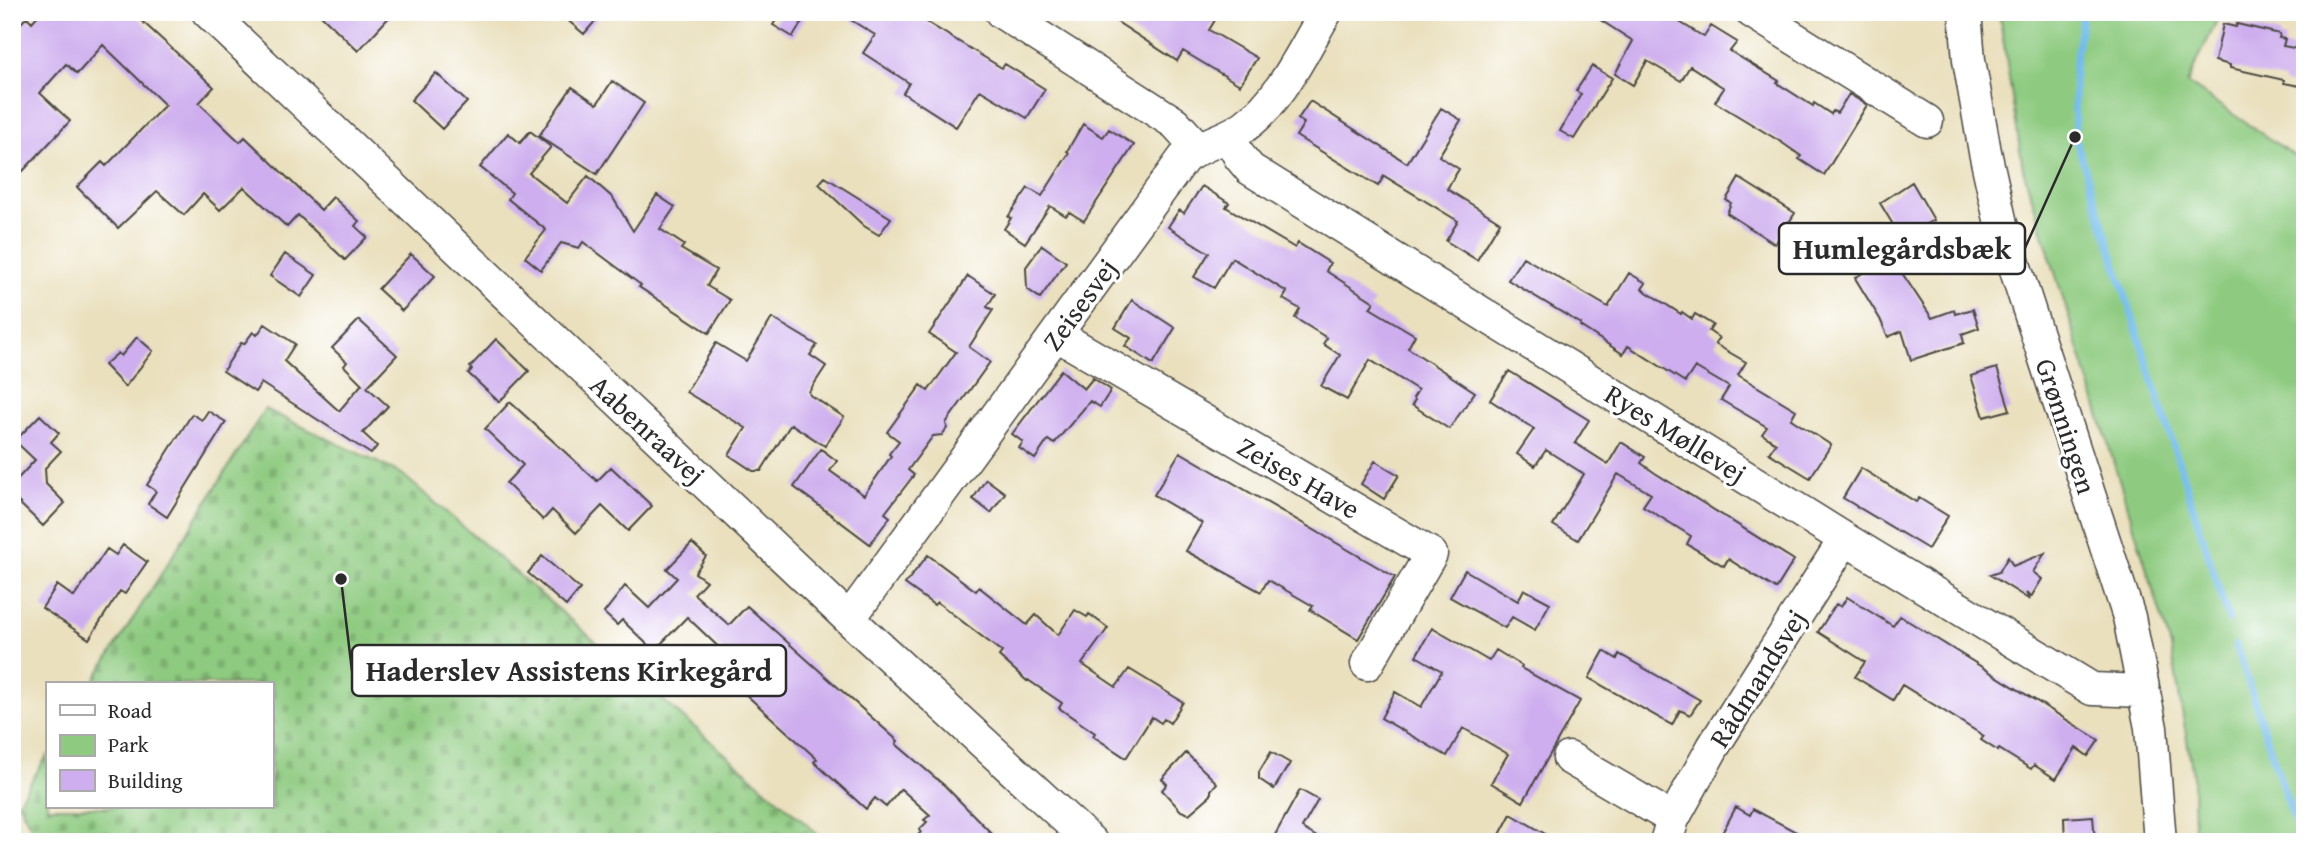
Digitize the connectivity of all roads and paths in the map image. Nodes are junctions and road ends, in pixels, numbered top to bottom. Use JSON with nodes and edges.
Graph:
{"nodes":[{"id":1,"x":208,"y":12,"type":"edge"},
{"id":2,"x":1001,"y":12,"type":"edge"},
{"id":3,"x":1326,"y":12,"type":"edge"},
{"id":4,"x":1752,"y":12,"type":"edge"},
{"id":5,"x":1965,"y":12,"type":"edge"},
{"id":6,"x":1927,"y":121,"type":"dead end"},
{"id":7,"x":1229,"y":137,"type":"junction"},
{"id":8,"x":1197,"y":147,"type":"junction"},
{"id":9,"x":1057,"y":335,"type":"junction"},
{"id":10,"x":1845,"y":539,"type":"junction"},
{"id":11,"x":849,"y":619,"type":"junction"},
{"id":12,"x":1367,"y":664,"type":"dead end"},
{"id":13,"x":2143,"y":691,"type":"junction"},
{"id":14,"x":1569,"y":758,"type":"dead end"},
{"id":15,"x":1669,"y":831,"type":"edge"},
{"id":16,"x":1091,"y":842,"type":"edge"},
{"id":17,"x":2160,"y":842,"type":"edge"}],
"edges":[{"from":1,"to":11,"type":"street","name":"Aabenraavej"},
{"from":2,"to":8,"type":"street"},
{"from":3,"to":7,"type":"street"},
{"from":4,"to":6,"type":"street"},
{"from":5,"to":13,"type":"street","name":"Grønningen"},
{"from":7,"to":8,"type":"street"},
{"from":7,"to":10,"type":"street","name":"Ryes Møllevej"},
{"from":8,"to":9,"type":"street","name":"Zeisesvej"},
{"from":9,"to":11,"type":"street","name":"Zeisesvej"},
{"from":9,"to":12,"type":"street","name":"Zeises Have"},
{"from":10,"to":13,"type":"street","name":"Ryes Møllevej"},
{"from":10,"to":15,"type":"street","name":"Rådmandsvej"},
{"from":11,"to":16,"type":"street","name":"Aabenraavej"},
{"from":13,"to":17,"type":"street","name":"Grønningen"},
{"from":14,"to":15,"type":"street","name":"Rådmandsvej"}]}
